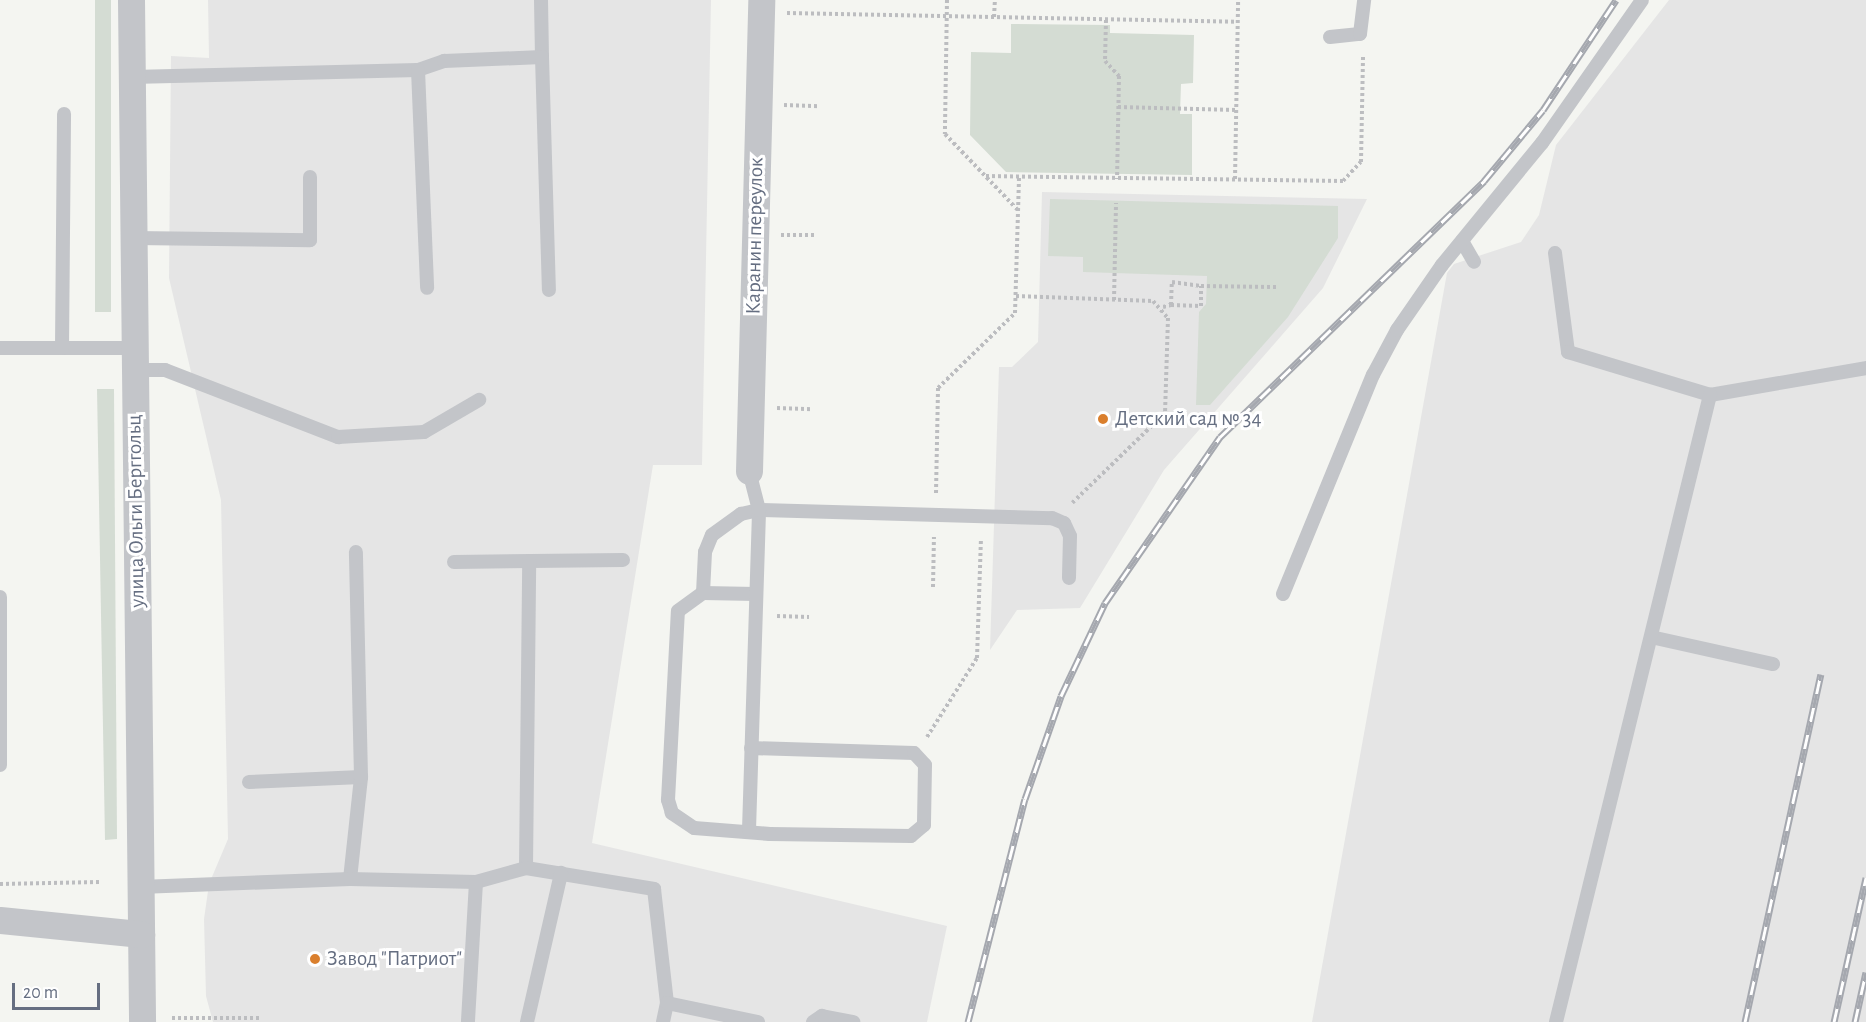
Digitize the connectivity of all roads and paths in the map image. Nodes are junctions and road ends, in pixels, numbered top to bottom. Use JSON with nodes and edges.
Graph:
{"nodes":[{"id":1,"x":131,"y":0,"type":"edge"},
{"id":2,"x":541,"y":0,"type":"edge"},
{"id":3,"x":947,"y":0,"type":"edge"},
{"id":4,"x":995,"y":0,"type":"edge"},
{"id":5,"x":1238,"y":0,"type":"edge"},
{"id":6,"x":1364,"y":0,"type":"edge"},
{"id":7,"x":1642,"y":0,"type":"edge"},
{"id":8,"x":771,"y":7,"type":"edge"},
{"id":9,"x":947,"y":16,"type":"junction"},
{"id":10,"x":994,"y":17,"type":"junction"},
{"id":11,"x":1106,"y":20,"type":"junction"},
{"id":12,"x":1237,"y":22,"type":"junction"},
{"id":13,"x":1364,"y":26,"type":"junction"},
{"id":14,"x":1330,"y":38,"type":"dead end"},
{"id":15,"x":542,"y":57,"type":"junction"},
{"id":16,"x":417,"y":70,"type":"junction"},
{"id":17,"x":132,"y":76,"type":"junction"},
{"id":18,"x":779,"y":105,"type":"dead end"},
{"id":19,"x":820,"y":106,"type":"dead end"},
{"id":20,"x":1118,"y":107,"type":"junction"},
{"id":21,"x":1236,"y":110,"type":"junction"},
{"id":22,"x":64,"y":114,"type":"dead end"},
{"id":23,"x":986,"y":176,"type":"junction"},
{"id":24,"x":310,"y":177,"type":"dead end"},
{"id":25,"x":1018,"y":177,"type":"junction"},
{"id":26,"x":1117,"y":179,"type":"junction"},
{"id":27,"x":1235,"y":179,"type":"junction"},
{"id":28,"x":1116,"y":203,"type":"dead end"},
{"id":29,"x":1018,"y":210,"type":"junction"},
{"id":30,"x":776,"y":234,"type":"dead end"},
{"id":31,"x":817,"y":235,"type":"dead end"},
{"id":32,"x":134,"y":238,"type":"junction"},
{"id":33,"x":1462,"y":241,"type":"junction"},
{"id":34,"x":1555,"y":253,"type":"dead end"},
{"id":35,"x":1473,"y":262,"type":"dead end"},
{"id":36,"x":1201,"y":286,"type":"junction"},
{"id":37,"x":427,"y":288,"type":"dead end"},
{"id":38,"x":1277,"y":288,"type":"dead end"},
{"id":39,"x":549,"y":290,"type":"dead end"},
{"id":40,"x":1016,"y":296,"type":"junction"},
{"id":41,"x":1114,"y":300,"type":"junction"},
{"id":42,"x":1171,"y":305,"type":"junction"},
{"id":43,"x":1163,"y":307,"type":"junction"},
{"id":44,"x":0,"y":348,"type":"edge"},
{"id":45,"x":62,"y":348,"type":"junction"},
{"id":46,"x":134,"y":359,"type":"junction"},
{"id":47,"x":1866,"y":368,"type":"edge"},
{"id":48,"x":1710,"y":395,"type":"junction"},
{"id":49,"x":479,"y":400,"type":"dead end"},
{"id":50,"x":771,"y":408,"type":"dead end"},
{"id":51,"x":813,"y":409,"type":"dead end"},
{"id":52,"x":750,"y":471,"type":"joint"},
{"id":53,"x":759,"y":510,"type":"junction"},
{"id":54,"x":935,"y":515,"type":"junction"},
{"id":55,"x":982,"y":516,"type":"junction"},
{"id":56,"x":1052,"y":518,"type":"junction"},
{"id":57,"x":356,"y":552,"type":"dead end"},
{"id":58,"x":623,"y":560,"type":"dead end"},
{"id":59,"x":529,"y":561,"type":"junction"},
{"id":60,"x":454,"y":562,"type":"dead end"},
{"id":61,"x":1069,"y":578,"type":"dead end"},
{"id":62,"x":933,"y":587,"type":"dead end"},
{"id":63,"x":703,"y":593,"type":"junction"},
{"id":64,"x":756,"y":594,"type":"junction"},
{"id":65,"x":1284,"y":594,"type":"dead end"},
{"id":66,"x":0,"y":597,"type":"edge"},
{"id":67,"x":776,"y":616,"type":"dead end"},
{"id":68,"x":809,"y":617,"type":"dead end"},
{"id":69,"x":1651,"y":637,"type":"junction"},
{"id":70,"x":1773,"y":664,"type":"dead end"},
{"id":71,"x":751,"y":748,"type":"junction"},
{"id":72,"x":914,"y":753,"type":"junction"},
{"id":73,"x":0,"y":765,"type":"edge"},
{"id":74,"x":361,"y":777,"type":"junction"},
{"id":75,"x":249,"y":782,"type":"dead end"},
{"id":76,"x":749,"y":830,"type":"junction"},
{"id":77,"x":526,"y":868,"type":"junction"},
{"id":78,"x":561,"y":873,"type":"junction"},
{"id":79,"x":350,"y":879,"type":"junction"},
{"id":80,"x":99,"y":882,"type":"dead end"},
{"id":81,"x":476,"y":882,"type":"junction"},
{"id":82,"x":0,"y":885,"type":"edge"},
{"id":83,"x":140,"y":887,"type":"junction"},
{"id":84,"x":0,"y":920,"type":"edge"},
{"id":85,"x":141,"y":934,"type":"junction"},
{"id":86,"x":667,"y":1003,"type":"junction"},
{"id":87,"x":260,"y":1017,"type":"dead end"},
{"id":88,"x":172,"y":1018,"type":"dead end"},
{"id":89,"x":142,"y":1022,"type":"edge"},
{"id":90,"x":468,"y":1022,"type":"edge"},
{"id":91,"x":527,"y":1022,"type":"edge"},
{"id":92,"x":663,"y":1022,"type":"edge"},
{"id":93,"x":758,"y":1022,"type":"edge"},
{"id":94,"x":813,"y":1022,"type":"edge"},
{"id":95,"x":853,"y":1022,"type":"edge"},
{"id":96,"x":1556,"y":1022,"type":"edge"}],
"edges":[{"from":1,"to":17,"type":"street","name":"улица Ольги Берггольц"},
{"from":2,"to":15,"type":"lane"},
{"from":3,"to":9,"type":"path"},
{"from":4,"to":10,"type":"path"},
{"from":5,"to":12,"type":"path"},
{"from":6,"to":13,"type":"lane"},
{"from":7,"to":33,"type":"lane"},
{"from":8,"to":9,"type":"path"},
{"from":8,"to":52,"type":"street","name":"Каранин переулок"},
{"from":9,"to":10,"type":"path"},
{"from":9,"to":23,"type":"path"},
{"from":10,"to":11,"type":"path"},
{"from":11,"to":12,"type":"path"},
{"from":11,"to":20,"type":"path"},
{"from":12,"to":21,"type":"path"},
{"from":13,"to":14,"type":"lane"},
{"from":13,"to":27,"type":"path"},
{"from":15,"to":16,"type":"lane"},
{"from":15,"to":39,"type":"lane"},
{"from":16,"to":17,"type":"lane"},
{"from":16,"to":37,"type":"lane"},
{"from":17,"to":32,"type":"street","name":"улица Ольги Берггольц"},
{"from":18,"to":19,"type":"path"},
{"from":20,"to":21,"type":"path"},
{"from":20,"to":26,"type":"path"},
{"from":21,"to":27,"type":"path"},
{"from":22,"to":45,"type":"lane"},
{"from":23,"to":25,"type":"path"},
{"from":23,"to":29,"type":"path"},
{"from":24,"to":32,"type":"lane"},
{"from":25,"to":26,"type":"path"},
{"from":25,"to":29,"type":"path"},
{"from":26,"to":27,"type":"path"},
{"from":28,"to":41,"type":"path"},
{"from":29,"to":40,"type":"path"},
{"from":30,"to":31,"type":"path"},
{"from":32,"to":46,"type":"street","name":"улица Ольги Берггольц"},
{"from":33,"to":35,"type":"lane"},
{"from":33,"to":65,"type":"lane"},
{"from":34,"to":48,"type":"lane"},
{"from":36,"to":38,"type":"path"},
{"from":36,"to":42,"type":"path"},
{"from":36,"to":42,"type":"path"},
{"from":40,"to":41,"type":"path"},
{"from":40,"to":54,"type":"path"},
{"from":41,"to":43,"type":"path"},
{"from":42,"to":43,"type":"path"},
{"from":43,"to":56,"type":"path"},
{"from":44,"to":45,"type":"lane"},
{"from":45,"to":46,"type":"lane"},
{"from":46,"to":49,"type":"lane"},
{"from":46,"to":83,"type":"street","name":"улица Ольги Берггольц"},
{"from":47,"to":48,"type":"lane"},
{"from":48,"to":69,"type":"lane"},
{"from":50,"to":51,"type":"path"},
{"from":52,"to":53,"type":"lane"},
{"from":53,"to":54,"type":"lane"},
{"from":53,"to":63,"type":"lane"},
{"from":53,"to":64,"type":"lane"},
{"from":54,"to":55,"type":"lane"},
{"from":54,"to":62,"type":"path"},
{"from":55,"to":56,"type":"lane"},
{"from":55,"to":72,"type":"path"},
{"from":56,"to":61,"type":"lane"},
{"from":57,"to":74,"type":"lane"},
{"from":58,"to":59,"type":"lane"},
{"from":59,"to":60,"type":"lane"},
{"from":59,"to":77,"type":"lane"},
{"from":63,"to":64,"type":"lane"},
{"from":63,"to":76,"type":"lane"},
{"from":64,"to":71,"type":"lane"},
{"from":66,"to":73,"type":"lane"},
{"from":67,"to":68,"type":"path"},
{"from":69,"to":70,"type":"lane"},
{"from":69,"to":96,"type":"lane"},
{"from":71,"to":72,"type":"lane"},
{"from":71,"to":76,"type":"lane"},
{"from":72,"to":76,"type":"lane"},
{"from":74,"to":75,"type":"lane"},
{"from":74,"to":79,"type":"lane"},
{"from":77,"to":78,"type":"lane"},
{"from":77,"to":81,"type":"lane"},
{"from":78,"to":86,"type":"lane"},
{"from":78,"to":91,"type":"lane"},
{"from":79,"to":81,"type":"lane"},
{"from":79,"to":83,"type":"lane"},
{"from":80,"to":82,"type":"path"},
{"from":81,"to":90,"type":"lane"},
{"from":83,"to":85,"type":"street","name":"улица Ольги Берггольц"},
{"from":84,"to":85,"type":"street"},
{"from":85,"to":89,"type":"street","name":"улица Ольги Берггольц"},
{"from":86,"to":92,"type":"lane"},
{"from":86,"to":93,"type":"lane"},
{"from":87,"to":88,"type":"path"},
{"from":94,"to":95,"type":"lane"}]}
